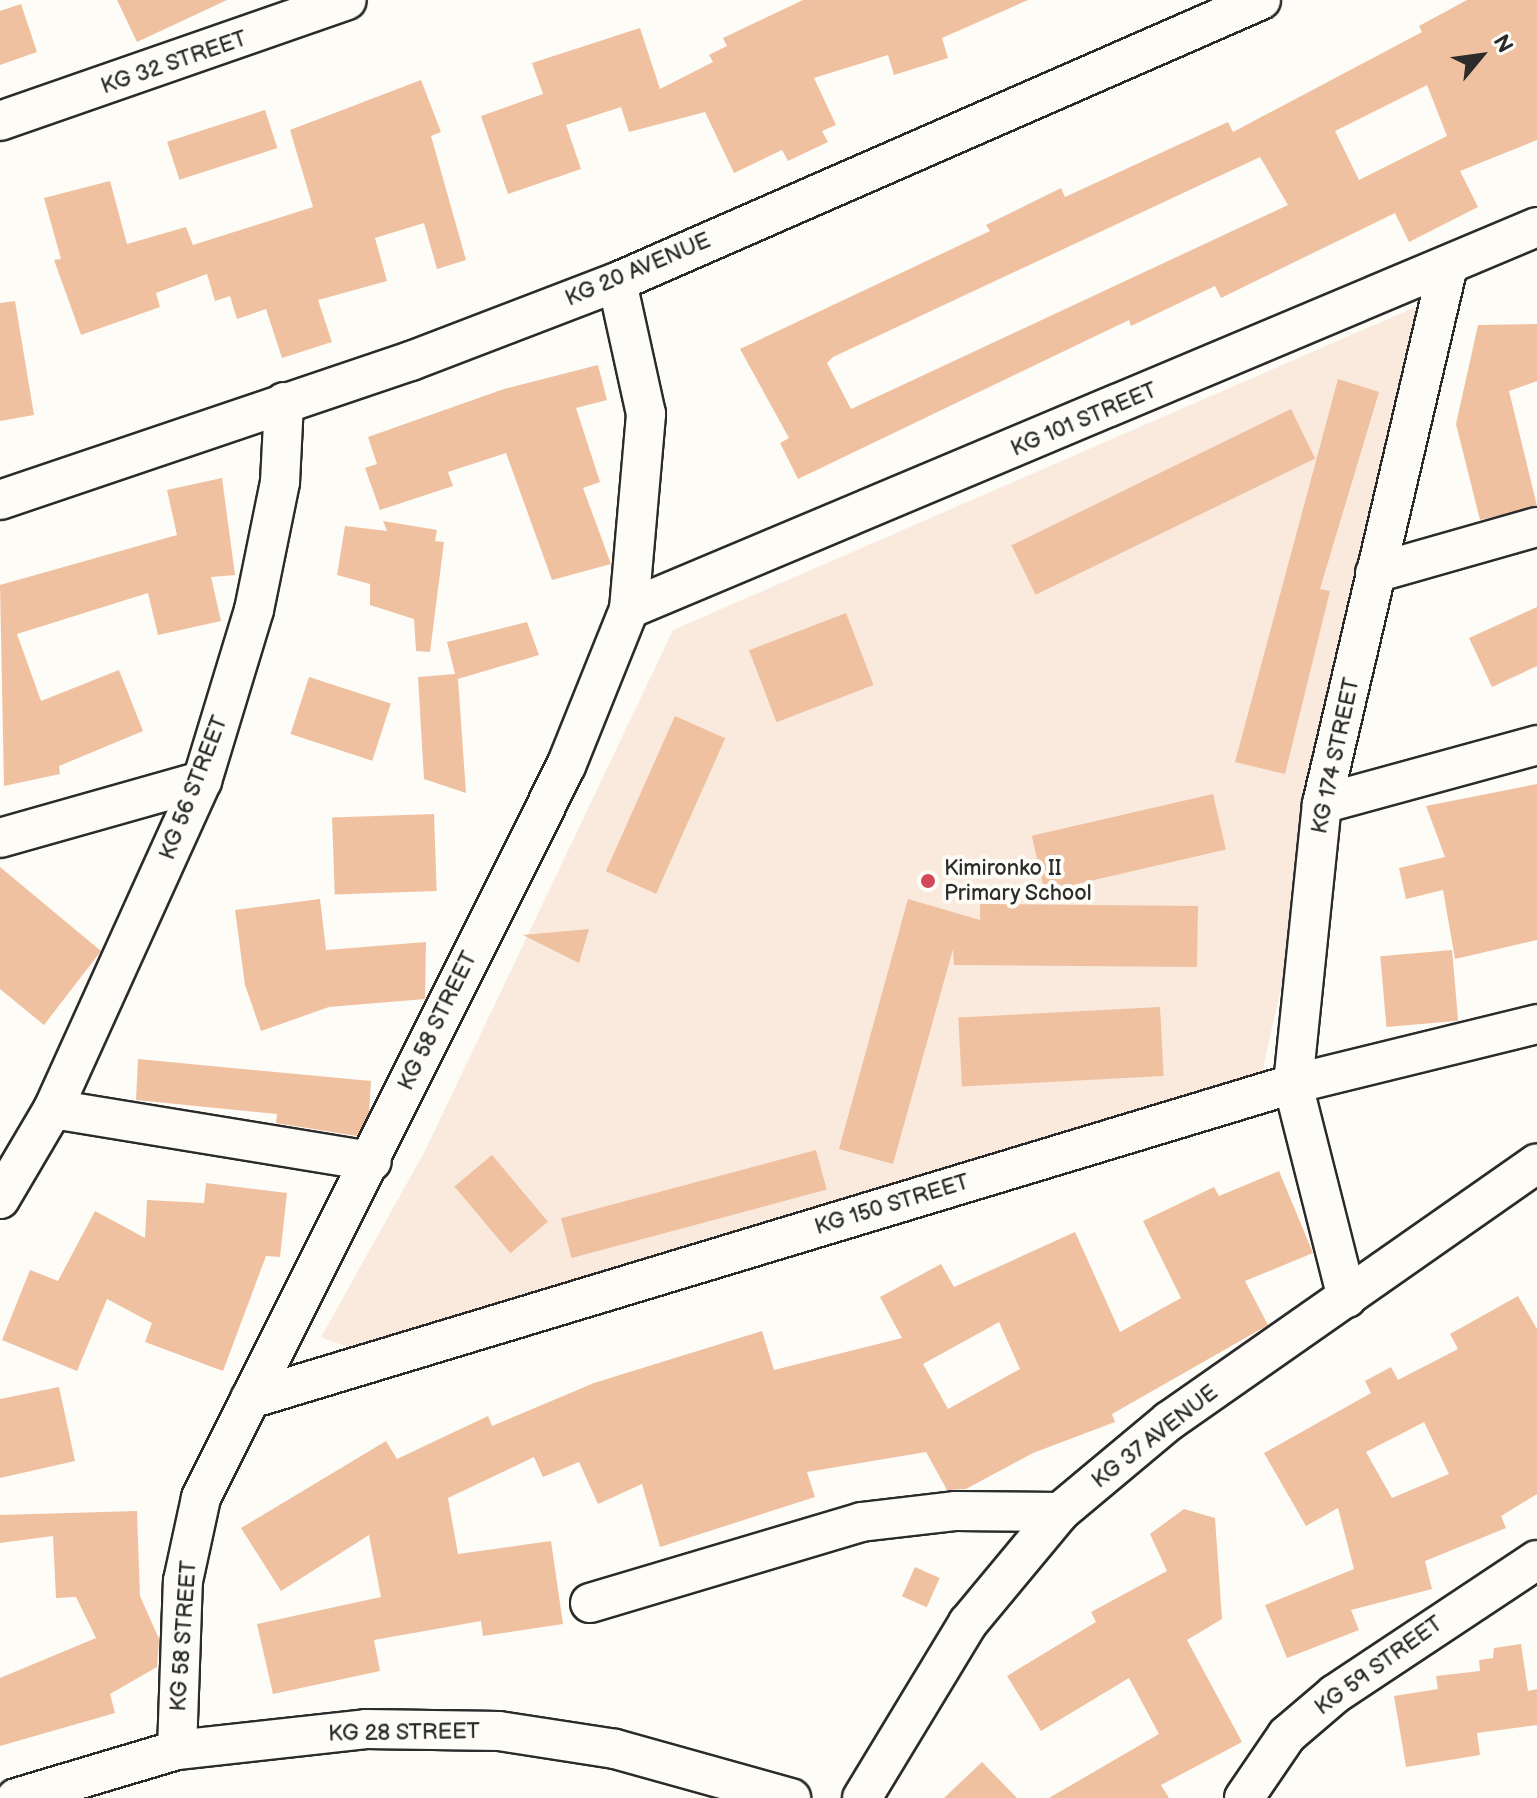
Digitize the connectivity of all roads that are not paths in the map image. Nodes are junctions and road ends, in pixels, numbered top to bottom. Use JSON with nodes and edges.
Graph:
{"nodes":[{"id":1,"x":347,"y":0,"type":"edge"},
{"id":2,"x":1261,"y":0,"type":"edge"},
{"id":3,"x":0,"y":121,"type":"edge"},
{"id":4,"x":1537,"y":227,"type":"edge"},
{"id":5,"x":1448,"y":266,"type":"junction"},
{"id":6,"x":617,"y":282,"type":"junction"},
{"id":7,"x":284,"y":402,"type":"junction"},
{"id":8,"x":0,"y":500,"type":"edge"},
{"id":9,"x":1537,"y":527,"type":"edge"},
{"id":10,"x":1375,"y":573,"type":"junction"},
{"id":11,"x":629,"y":609,"type":"junction"},
{"id":12,"x":1537,"y":745,"type":"edge"},
{"id":13,"x":202,"y":781,"type":"junction"},
{"id":14,"x":1322,"y":804,"type":"junction"},
{"id":15,"x":0,"y":838,"type":"edge"},
{"id":16,"x":1537,"y":1024,"type":"edge"},
{"id":17,"x":1293,"y":1084,"type":"junction"},
{"id":18,"x":53,"y":1109,"type":"junction"},
{"id":19,"x":372,"y":1161,"type":"junction"},
{"id":20,"x":1537,"y":1163,"type":"edge"},
{"id":21,"x":0,"y":1199,"type":"edge"},
{"id":22,"x":1347,"y":1298,"type":"junction"},
{"id":23,"x":250,"y":1399,"type":"junction"},
{"id":24,"x":1060,"y":1512,"type":"junction"},
{"id":25,"x":1537,"y":1560,"type":"edge"},
{"id":26,"x":590,"y":1603,"type":"dead end"},
{"id":27,"x":177,"y":1750,"type":"junction"},
{"id":28,"x":16,"y":1798,"type":"edge"},
{"id":29,"x":791,"y":1798,"type":"edge"},
{"id":30,"x":862,"y":1798,"type":"edge"},
{"id":31,"x":1244,"y":1798,"type":"edge"}],
"edges":[{"from":1,"to":3,"type":"street","name":"KG 32 STREET"},
{"from":2,"to":6,"type":"street","name":"KG 20 AVENUE"},
{"from":4,"to":5,"type":"street","name":"KG 101 STREET"},
{"from":5,"to":10,"type":"street","name":"KG 174 STREET"},
{"from":5,"to":11,"type":"street","name":"KG 101 STREET"},
{"from":6,"to":7,"type":"street","name":"KG 20 AVENUE"},
{"from":6,"to":11,"type":"street","name":"KG 58 STREET"},
{"from":7,"to":8,"type":"street","name":"KG 20 AVENUE"},
{"from":7,"to":13,"type":"street","name":"KG 56 STREET"},
{"from":9,"to":10,"type":"street"},
{"from":10,"to":14,"type":"street","name":"KG 174 STREET"},
{"from":11,"to":19,"type":"street","name":"KG 58 STREET"},
{"from":12,"to":14,"type":"street"},
{"from":13,"to":15,"type":"street"},
{"from":13,"to":18,"type":"street","name":"KG 56 STREET"},
{"from":14,"to":17,"type":"street","name":"KG 174 STREET"},
{"from":16,"to":17,"type":"street","name":"KG 150 STREET"},
{"from":17,"to":22,"type":"street","name":"KG 174 STREET"},
{"from":17,"to":23,"type":"street","name":"KG 150 STREET"},
{"from":18,"to":19,"type":"street"},
{"from":18,"to":21,"type":"street","name":"KG 56 STREET"},
{"from":19,"to":23,"type":"street","name":"KG 58 STREET"},
{"from":20,"to":22,"type":"street","name":"KG 37 AVENUE"},
{"from":22,"to":24,"type":"street","name":"KG 37 AVENUE"},
{"from":23,"to":27,"type":"street","name":"KG 58 STREET"},
{"from":24,"to":26,"type":"street"},
{"from":24,"to":30,"type":"street","name":"KG 37 AVENUE"},
{"from":25,"to":31,"type":"street","name":"KG 59 STREET"},
{"from":27,"to":28,"type":"street","name":"KG 28 STREET"},
{"from":27,"to":29,"type":"street","name":"KG 28 STREET"}]}
